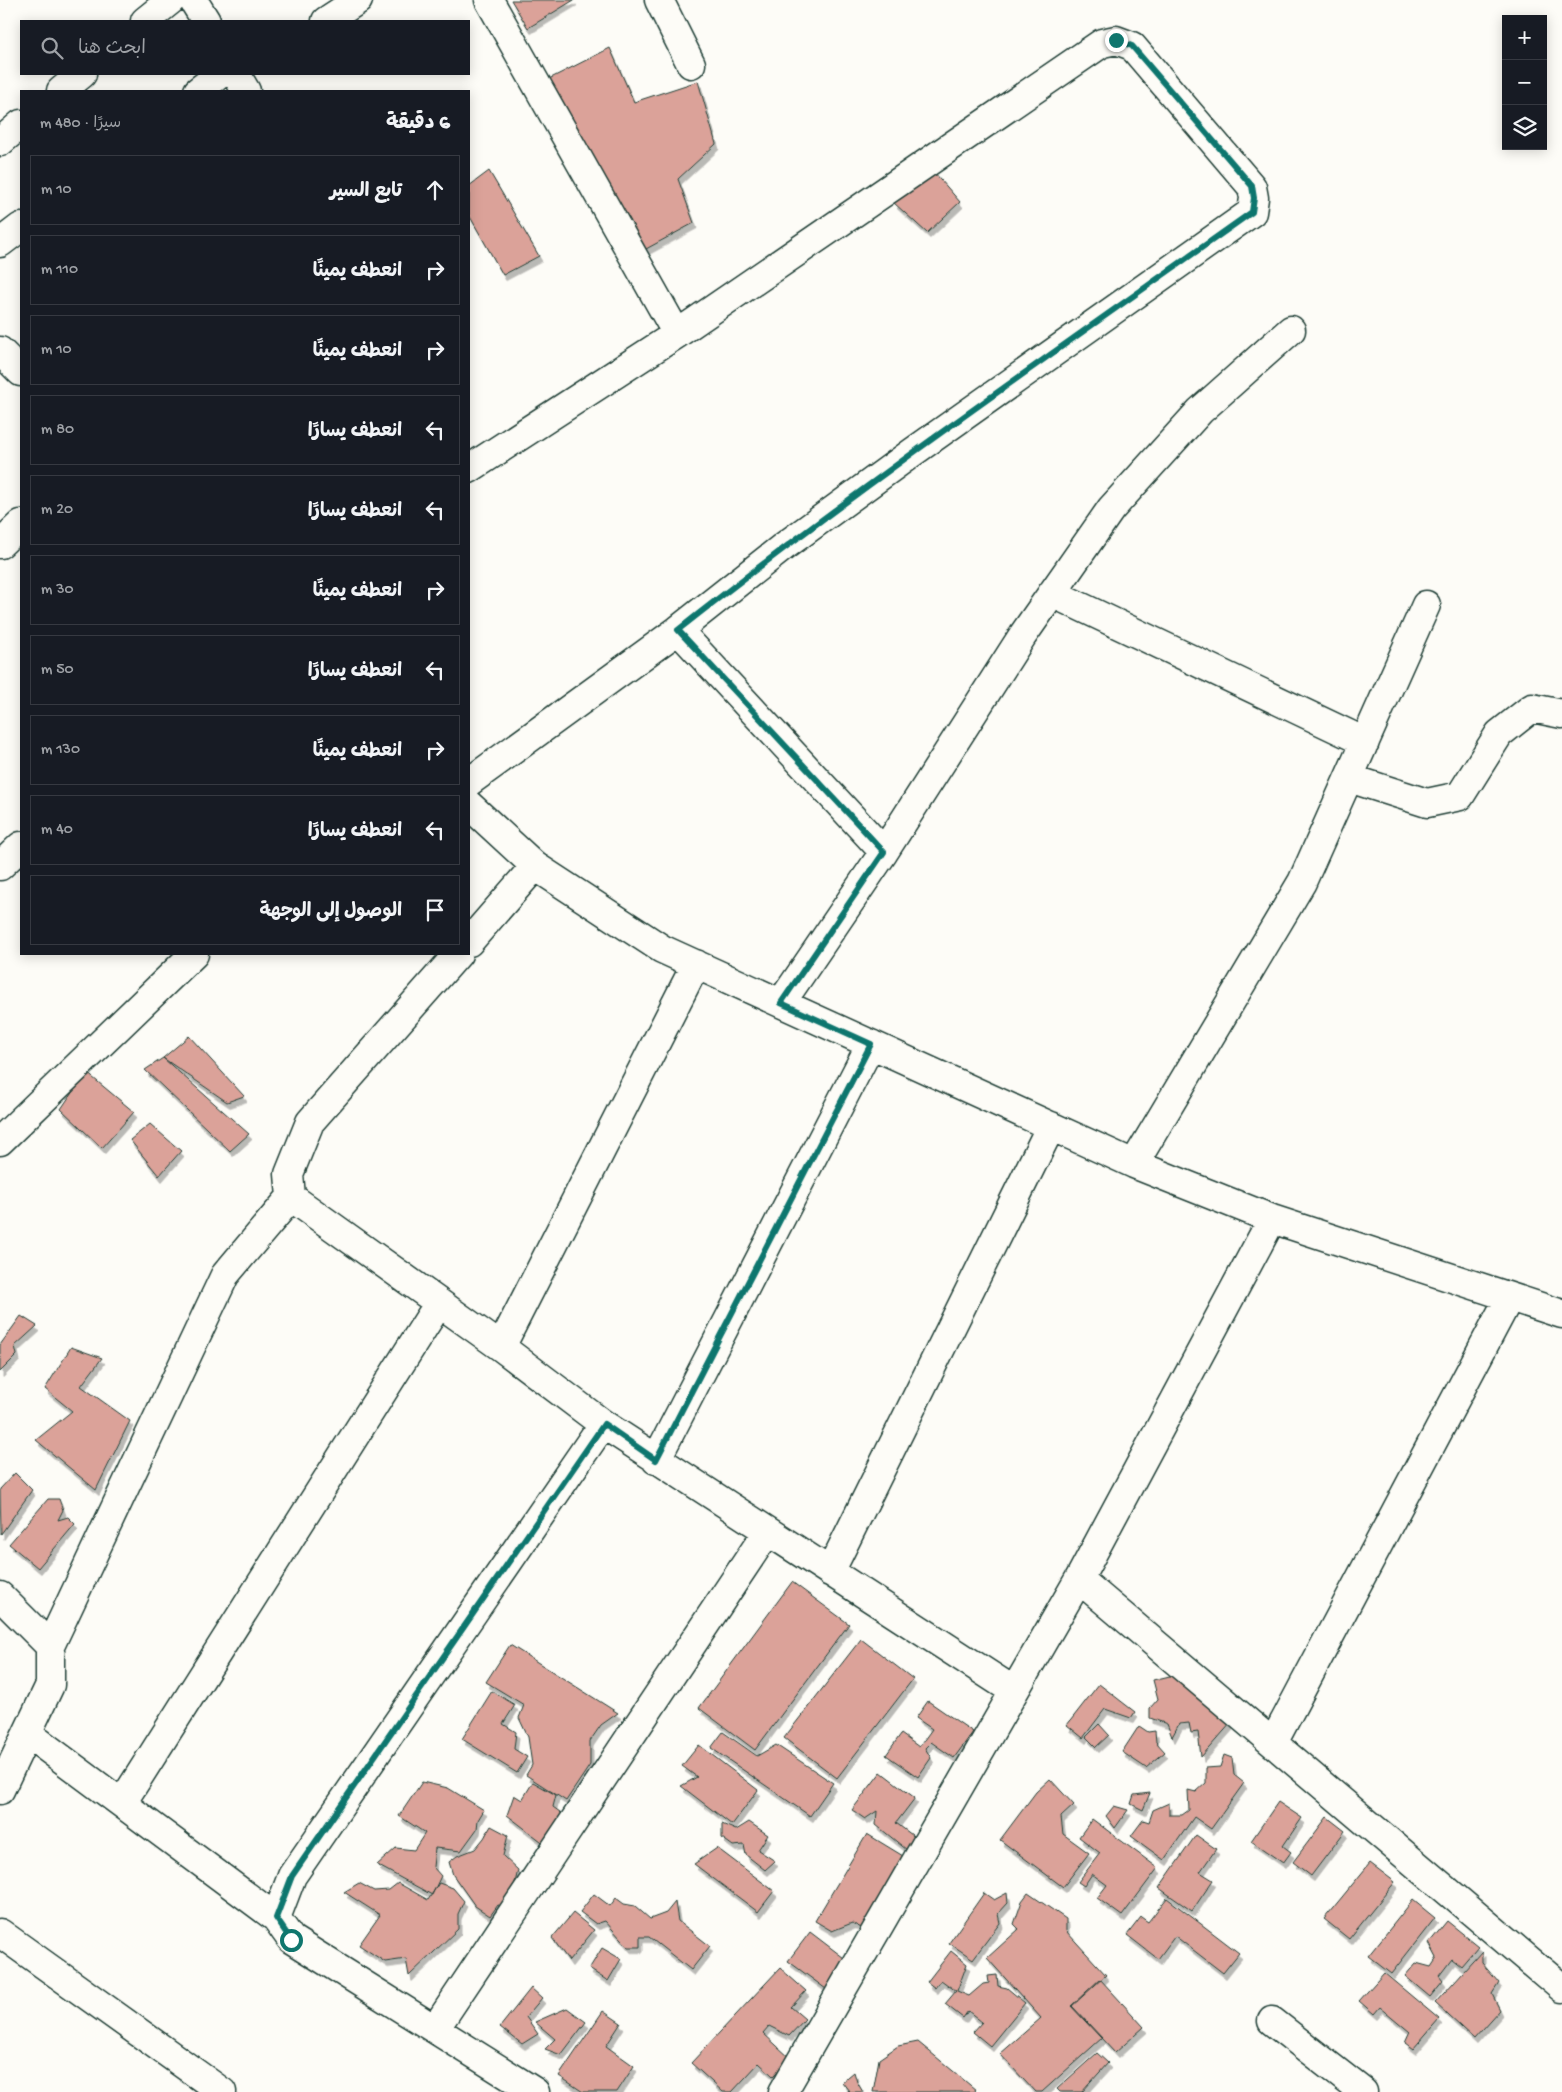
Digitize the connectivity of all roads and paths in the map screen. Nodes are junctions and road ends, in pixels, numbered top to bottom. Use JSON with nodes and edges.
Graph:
{"nodes":[{"id":1,"x":171,"y":0,"type":"edge"},
{"id":2,"x":193,"y":0,"type":"edge"},
{"id":3,"x":358,"y":0,"type":"edge"},
{"id":4,"x":489,"y":0,"type":"edge"},
{"id":5,"x":659,"y":0,"type":"edge"},
{"id":6,"x":146,"y":20,"type":"edge"},
{"id":7,"x":205,"y":20,"type":"edge"},
{"id":8,"x":328,"y":20,"type":"edge"},
{"id":9,"x":691,"y":64,"type":"dead end"},
{"id":10,"x":81,"y":75,"type":"edge"},
{"id":11,"x":238,"y":78,"type":"edge"},
{"id":12,"x":62,"y":90,"type":"edge"},
{"id":13,"x":201,"y":90,"type":"edge"},
{"id":14,"x":20,"y":125,"type":"edge"},
{"id":15,"x":0,"y":142,"type":"edge"},
{"id":16,"x":20,"y":228,"type":"edge"},
{"id":17,"x":0,"y":243,"type":"edge"},
{"id":18,"x":1291,"y":330,"type":"dead end"},
{"id":19,"x":677,"y":334,"type":"junction"},
{"id":20,"x":0,"y":351,"type":"edge"},
{"id":21,"x":20,"y":371,"type":"edge"},
{"id":22,"x":470,"y":468,"type":"edge"},
{"id":23,"x":20,"y":525,"type":"edge"},
{"id":24,"x":0,"y":544,"type":"edge"},
{"id":25,"x":1052,"y":593,"type":"junction"},
{"id":26,"x":1426,"y":605,"type":"dead end"},
{"id":27,"x":678,"y":630,"type":"junction"},
{"id":28,"x":1562,"y":714,"type":"edge"},
{"id":29,"x":1365,"y":742,"type":"junction"},
{"id":30,"x":1349,"y":778,"type":"junction"},
{"id":31,"x":470,"y":781,"type":"edge"},
{"id":32,"x":470,"y":806,"type":"edge"},
{"id":33,"x":20,"y":847,"type":"edge"},
{"id":34,"x":884,"y":852,"type":"junction"},
{"id":35,"x":0,"y":866,"type":"edge"},
{"id":36,"x":535,"y":866,"type":"junction"},
{"id":37,"x":470,"y":941,"type":"edge"},
{"id":38,"x":193,"y":955,"type":"edge"},
{"id":39,"x":457,"y":955,"type":"edge"},
{"id":40,"x":696,"y":964,"type":"junction"},
{"id":41,"x":781,"y":1003,"type":"junction"},
{"id":42,"x":871,"y":1044,"type":"junction"},
{"id":43,"x":1051,"y":1126,"type":"junction"},
{"id":44,"x":0,"y":1140,"type":"edge"},
{"id":45,"x":1134,"y":1164,"type":"junction"},
{"id":46,"x":291,"y":1197,"type":"junction"},
{"id":47,"x":1272,"y":1219,"type":"junction"},
{"id":48,"x":1509,"y":1298,"type":"junction"},
{"id":49,"x":439,"y":1303,"type":"junction"},
{"id":50,"x":1562,"y":1314,"type":"edge"},
{"id":51,"x":501,"y":1347,"type":"junction"},
{"id":52,"x":604,"y":1424,"type":"junction"},
{"id":53,"x":656,"y":1460,"type":"junction"},
{"id":54,"x":767,"y":1532,"type":"junction"},
{"id":55,"x":830,"y":1572,"type":"junction"},
{"id":56,"x":1079,"y":1579,"type":"junction"},
{"id":57,"x":0,"y":1596,"type":"edge"},
{"id":58,"x":50,"y":1646,"type":"junction"},
{"id":59,"x":1014,"y":1691,"type":"junction"},
{"id":60,"x":27,"y":1733,"type":"junction"},
{"id":61,"x":1273,"y":1743,"type":"junction"},
{"id":62,"x":0,"y":1790,"type":"edge"},
{"id":63,"x":122,"y":1803,"type":"junction"},
{"id":64,"x":276,"y":1918,"type":"junction"},
{"id":65,"x":0,"y":1933,"type":"edge"},
{"id":66,"x":1562,"y":1988,"type":"edge"},
{"id":67,"x":1272,"y":2021,"type":"dead end"},
{"id":68,"x":435,"y":2029,"type":"junction"},
{"id":69,"x":222,"y":2092,"type":"edge"},
{"id":70,"x":536,"y":2092,"type":"edge"},
{"id":71,"x":783,"y":2092,"type":"edge"},
{"id":72,"x":1363,"y":2092,"type":"edge"}],
"edges":[{"from":1,"to":6,"type":"street"},
{"from":2,"to":7,"type":"street"},
{"from":3,"to":8,"type":"street"},
{"from":4,"to":19,"type":"street"},
{"from":5,"to":9,"type":"street"},
{"from":10,"to":12,"type":"street"},
{"from":11,"to":13,"type":"street"},
{"from":14,"to":15,"type":"street"},
{"from":16,"to":17,"type":"street"},
{"from":18,"to":25,"type":"street"},
{"from":19,"to":22,"type":"street"},
{"from":19,"to":27,"type":"street"},
{"from":20,"to":21,"type":"street"},
{"from":23,"to":24,"type":"street"},
{"from":25,"to":29,"type":"street"},
{"from":25,"to":34,"type":"street"},
{"from":26,"to":29,"type":"street"},
{"from":27,"to":31,"type":"street"},
{"from":27,"to":34,"type":"street"},
{"from":28,"to":30,"type":"street"},
{"from":29,"to":30,"type":"street"},
{"from":30,"to":45,"type":"street"},
{"from":32,"to":36,"type":"street"},
{"from":33,"to":35,"type":"street"},
{"from":34,"to":41,"type":"street"},
{"from":36,"to":37,"type":"street"},
{"from":36,"to":40,"type":"street"},
{"from":38,"to":44,"type":"street"},
{"from":39,"to":46,"type":"street"},
{"from":40,"to":41,"type":"street"},
{"from":40,"to":51,"type":"street"},
{"from":41,"to":42,"type":"street"},
{"from":42,"to":43,"type":"street"},
{"from":42,"to":53,"type":"street"},
{"from":43,"to":45,"type":"street"},
{"from":43,"to":55,"type":"street"},
{"from":45,"to":47,"type":"street"},
{"from":46,"to":49,"type":"street"},
{"from":46,"to":58,"type":"street"},
{"from":47,"to":48,"type":"street"},
{"from":47,"to":56,"type":"street"},
{"from":48,"to":50,"type":"street"},
{"from":48,"to":61,"type":"street"},
{"from":49,"to":51,"type":"street"},
{"from":49,"to":63,"type":"street"},
{"from":51,"to":52,"type":"street"},
{"from":52,"to":53,"type":"street"},
{"from":52,"to":64,"type":"street"},
{"from":53,"to":54,"type":"street"},
{"from":54,"to":55,"type":"street"},
{"from":54,"to":68,"type":"street"},
{"from":55,"to":59,"type":"street"},
{"from":56,"to":59,"type":"street"},
{"from":56,"to":61,"type":"street"},
{"from":57,"to":58,"type":"street"},
{"from":58,"to":60,"type":"street"},
{"from":59,"to":71,"type":"street"},
{"from":60,"to":62,"type":"street"},
{"from":60,"to":63,"type":"street"},
{"from":61,"to":66,"type":"street"},
{"from":63,"to":64,"type":"street"},
{"from":64,"to":68,"type":"street"},
{"from":65,"to":69,"type":"street"},
{"from":67,"to":72,"type":"street"},
{"from":68,"to":70,"type":"street"}]}
